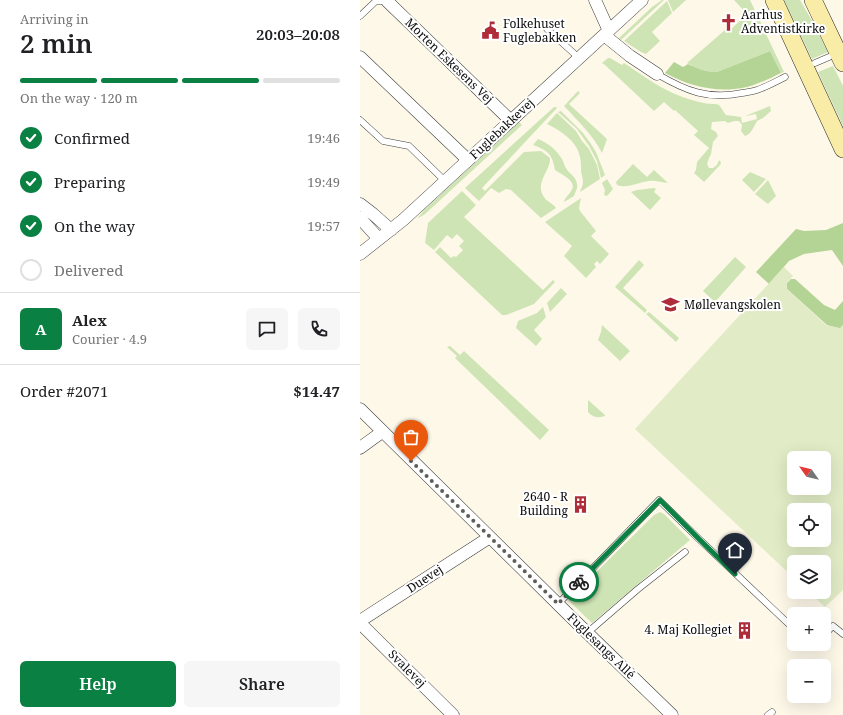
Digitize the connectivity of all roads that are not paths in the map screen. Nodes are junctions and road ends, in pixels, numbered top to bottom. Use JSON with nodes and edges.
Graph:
{"nodes":[{"id":1,"x":595,"y":0,"type":"edge"},
{"id":2,"x":642,"y":0,"type":"edge"},
{"id":3,"x":774,"y":0,"type":"edge"},
{"id":4,"x":813,"y":0,"type":"edge"},
{"id":5,"x":387,"y":1,"type":"joint"},
{"id":6,"x":360,"y":16,"type":"edge"},
{"id":7,"x":547,"y":30,"type":"dead end"},
{"id":8,"x":606,"y":33,"type":"junction"},
{"id":9,"x":360,"y":57,"type":"edge"},
{"id":10,"x":579,"y":58,"type":"junction"},
{"id":11,"x":836,"y":60,"type":"edge"},
{"id":12,"x":815,"y":63,"type":"dead end"},
{"id":13,"x":657,"y":74,"type":"joint"},
{"id":14,"x":785,"y":77,"type":"dead end"},
{"id":15,"x":360,"y":120,"type":"edge"},
{"id":16,"x":511,"y":121,"type":"junction"},
{"id":17,"x":843,"y":149,"type":"edge"},
{"id":18,"x":468,"y":160,"type":"junction"},
{"id":19,"x":445,"y":181,"type":"junction"},
{"id":20,"x":360,"y":204,"type":"edge"},
{"id":21,"x":360,"y":218,"type":"edge"},
{"id":22,"x":391,"y":230,"type":"junction"},
{"id":23,"x":379,"y":239,"type":"junction"},
{"id":24,"x":360,"y":254,"type":"edge"},
{"id":25,"x":360,"y":409,"type":"edge"},
{"id":26,"x":382,"y":432,"type":"junction"},
{"id":27,"x":360,"y":448,"type":"edge"},
{"id":28,"x":490,"y":537,"type":"junction"},
{"id":29,"x":685,"y":552,"type":"dead end"},
{"id":30,"x":558,"y":604,"type":"junction"},
{"id":31,"x":360,"y":622,"type":"edge"},
{"id":32,"x":787,"y":622,"type":"edge"},
{"id":33,"x":831,"y":629,"type":"edge"},
{"id":34,"x":588,"y":633,"type":"junction"},
{"id":35,"x":843,"y":634,"type":"edge"},
{"id":36,"x":453,"y":715,"type":"edge"},
{"id":37,"x":672,"y":715,"type":"edge"}],
"edges":[{"from":1,"to":8,"type":"street"},
{"from":2,"to":8,"type":"street","name":"Fuglebakkevej"},
{"from":3,"to":17,"type":"main road"},
{"from":4,"to":11,"type":"main road"},
{"from":5,"to":6,"type":"lane"},
{"from":5,"to":16,"type":"street","name":"Morten Eskesens Vej"},
{"from":7,"to":10,"type":"lane"},
{"from":8,"to":10,"type":"street","name":"Fuglebakkevej"},
{"from":8,"to":13,"type":"street"},
{"from":9,"to":18,"type":"street"},
{"from":10,"to":16,"type":"street","name":"Fuglebakkevej"},
{"from":11,"to":12,"type":"lane"},
{"from":13,"to":14,"type":"lane"},
{"from":15,"to":19,"type":"lane"},
{"from":16,"to":18,"type":"street","name":"Fuglebakkevej"},
{"from":18,"to":19,"type":"street","name":"Fuglebakkevej"},
{"from":19,"to":22,"type":"street","name":"Fuglebakkevej"},
{"from":20,"to":22,"type":"street"},
{"from":21,"to":23,"type":"street"},
{"from":22,"to":23,"type":"street","name":"Fuglebakkevej"},
{"from":23,"to":24,"type":"street","name":"Fuglebakkevej"},
{"from":25,"to":26,"type":"street","name":"Fuglesangs Allé"},
{"from":26,"to":27,"type":"street"},
{"from":26,"to":28,"type":"street","name":"Fuglesangs Allé"},
{"from":28,"to":30,"type":"street","name":"Fuglesangs Allé"},
{"from":28,"to":31,"type":"street","name":"Duevej"},
{"from":29,"to":34,"type":"lane"},
{"from":30,"to":32,"type":"lane"},
{"from":30,"to":34,"type":"street","name":"Fuglesangs Allé"},
{"from":31,"to":36,"type":"street","name":"Svalevej"},
{"from":33,"to":35,"type":"lane"},
{"from":34,"to":37,"type":"street","name":"Fuglesangs Allé"}]}
